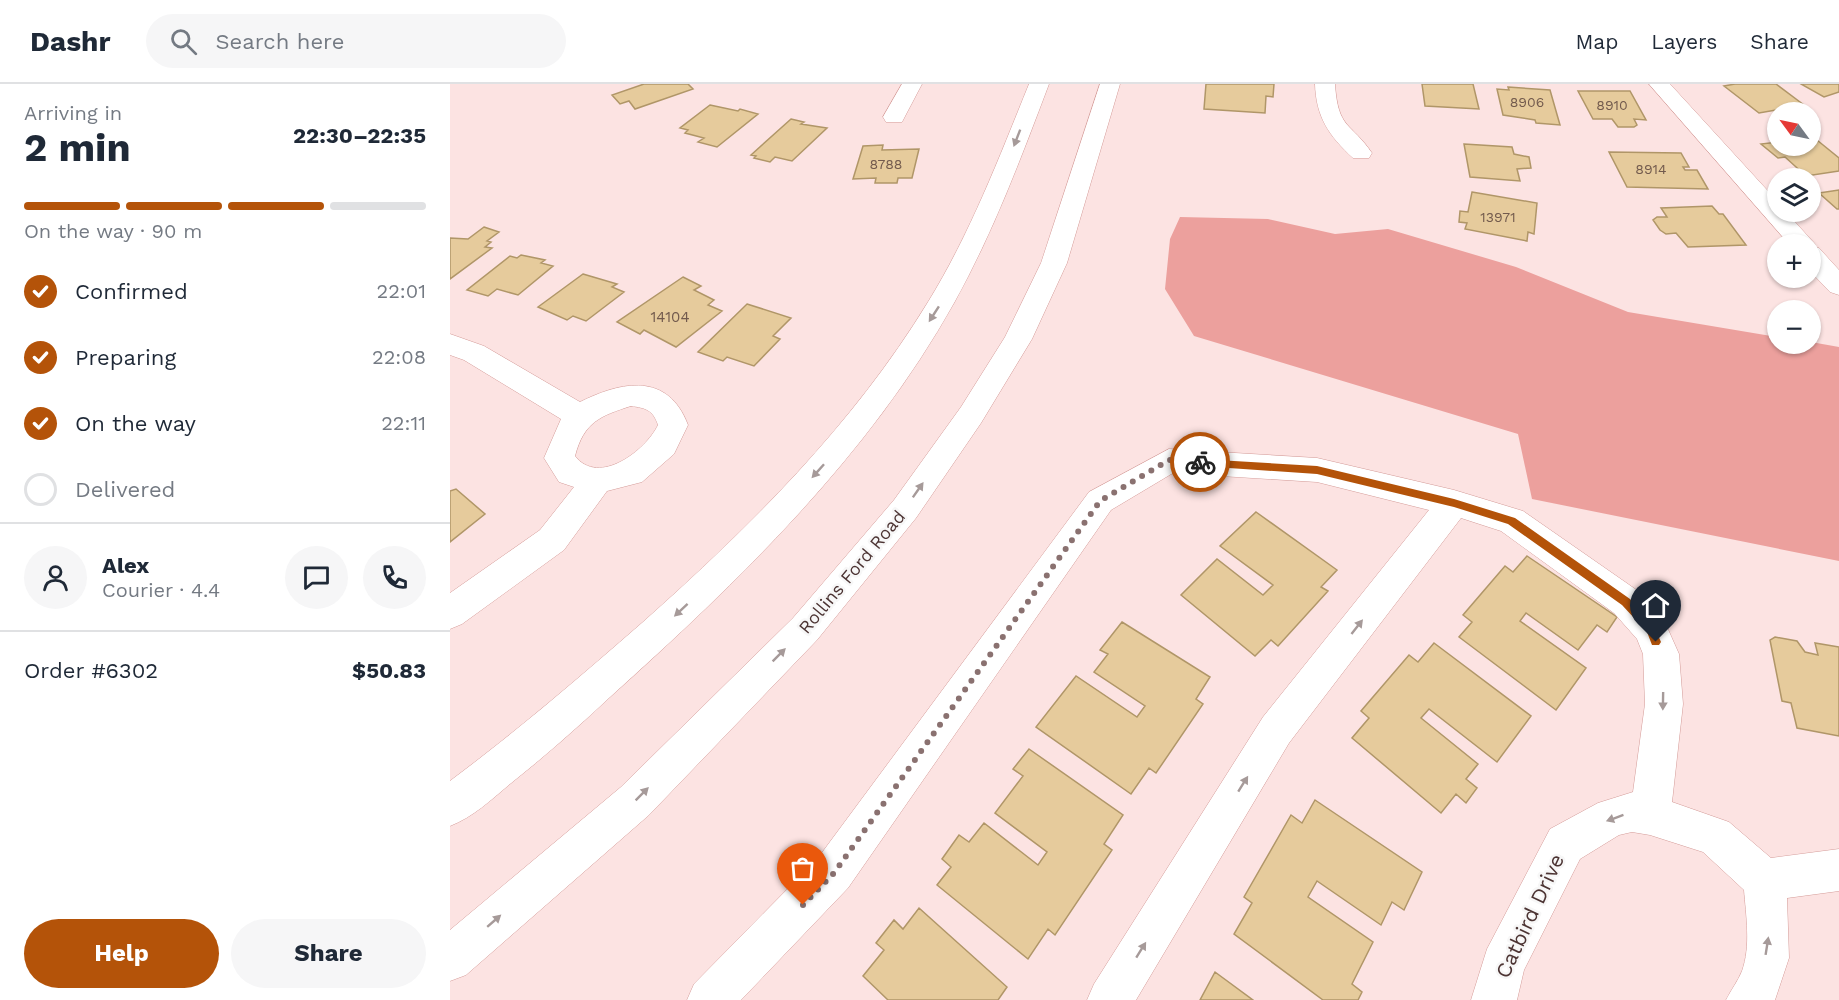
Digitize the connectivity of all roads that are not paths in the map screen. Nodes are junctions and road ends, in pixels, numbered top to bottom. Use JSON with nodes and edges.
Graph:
{"nodes":[{"id":1,"x":912,"y":84,"type":"edge"},
{"id":2,"x":1039,"y":84,"type":"edge"},
{"id":3,"x":1110,"y":84,"type":"edge"},
{"id":4,"x":1326,"y":84,"type":"edge"},
{"id":5,"x":1659,"y":84,"type":"edge"},
{"id":6,"x":894,"y":117,"type":"dead end"},
{"id":7,"x":1361,"y":153,"type":"dead end"},
{"id":8,"x":1793,"y":234,"type":"edge"},
{"id":9,"x":1821,"y":266,"type":"edge"},
{"id":10,"x":1839,"y":286,"type":"edge"},
{"id":11,"x":450,"y":344,"type":"edge"},
{"id":12,"x":579,"y":416,"type":"junction"},
{"id":13,"x":597,"y":481,"type":"junction"},
{"id":14,"x":1454,"y":503,"type":"junction"},
{"id":15,"x":450,"y":613,"type":"edge"},
{"id":16,"x":450,"y":806,"type":"edge"},
{"id":17,"x":1650,"y":815,"type":"junction"},
{"id":18,"x":1839,"y":870,"type":"edge"},
{"id":19,"x":1764,"y":880,"type":"junction"},
{"id":20,"x":450,"y":959,"type":"edge"},
{"id":21,"x":710,"y":1000,"type":"edge"},
{"id":22,"x":1110,"y":1000,"type":"edge"},
{"id":23,"x":1494,"y":1000,"type":"edge"},
{"id":24,"x":1749,"y":1000,"type":"edge"}],
"edges":[{"from":1,"to":6,"type":"main road"},
{"from":2,"to":16,"type":"main road","one_way":true},
{"from":20,"to":3,"type":"main road","name":"Rollins Ford Road","one_way":true},
{"from":4,"to":7,"type":"main road"},
{"from":5,"to":8,"type":"main road"},
{"from":9,"to":10,"type":"main road"},
{"from":11,"to":12,"type":"main road"},
{"from":12,"to":13,"type":"main road"},
{"from":12,"to":13,"type":"main road"},
{"from":13,"to":15,"type":"main road"},
{"from":14,"to":17,"type":"main road","one_way":true},
{"from":14,"to":21,"type":"main road"},
{"from":22,"to":14,"type":"main road","one_way":true},
{"from":17,"to":19,"type":"main road","name":"Catbird Drive"},
{"from":17,"to":23,"type":"main road","name":"Catbird Drive","one_way":true},
{"from":18,"to":19,"type":"main road"},
{"from":24,"to":19,"type":"main road","one_way":true}]}
